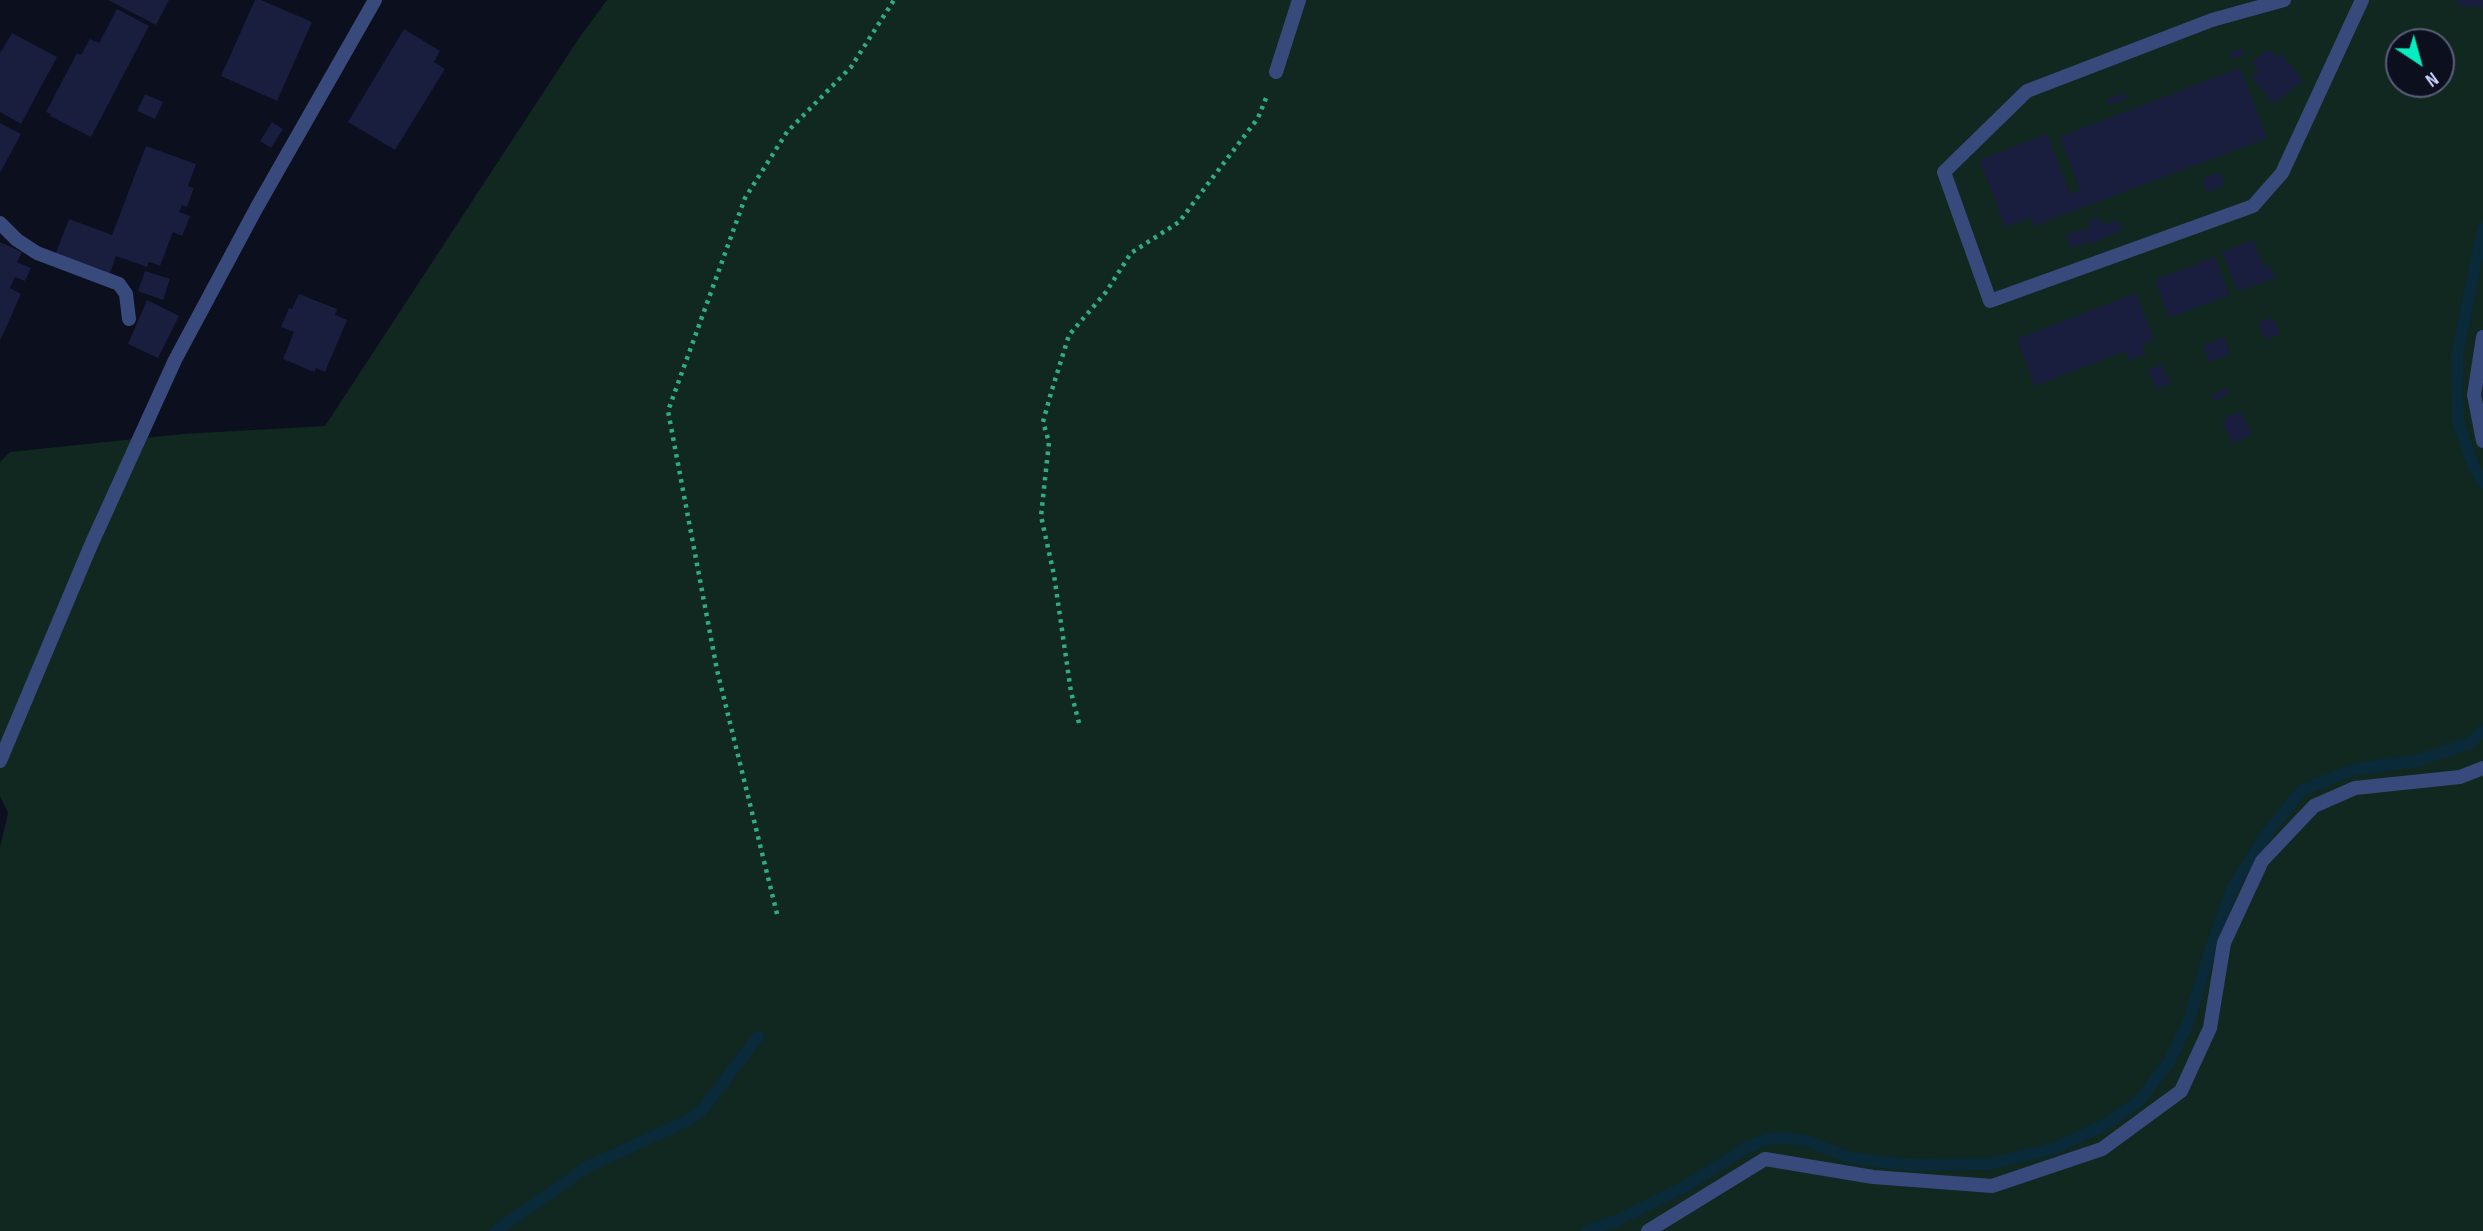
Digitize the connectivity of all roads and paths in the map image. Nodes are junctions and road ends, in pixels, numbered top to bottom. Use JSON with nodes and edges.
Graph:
{"nodes":[{"id":1,"x":375,"y":0,"type":"edge"},
{"id":2,"x":894,"y":0,"type":"edge"},
{"id":3,"x":1299,"y":0,"type":"edge"},
{"id":4,"x":2284,"y":0,"type":"edge"},
{"id":5,"x":2362,"y":0,"type":"edge"},
{"id":6,"x":1276,"y":72,"type":"joint"},
{"id":7,"x":0,"y":223,"type":"edge"},
{"id":8,"x":130,"y":319,"type":"dead end"},
{"id":9,"x":2483,"y":337,"type":"edge"},
{"id":10,"x":2483,"y":441,"type":"edge"},
{"id":11,"x":1079,"y":723,"type":"dead end"},
{"id":12,"x":0,"y":761,"type":"edge"},
{"id":13,"x":2483,"y":768,"type":"edge"},
{"id":14,"x":776,"y":914,"type":"dead end"},
{"id":15,"x":1647,"y":1231,"type":"edge"}],
"edges":[{"from":1,"to":12,"type":"street"},
{"from":2,"to":14,"type":"path"},
{"from":3,"to":6,"type":"street"},
{"from":4,"to":5,"type":"street"},
{"from":6,"to":11,"type":"path"},
{"from":7,"to":8,"type":"street"},
{"from":9,"to":10,"type":"street"},
{"from":13,"to":15,"type":"street"}]}
